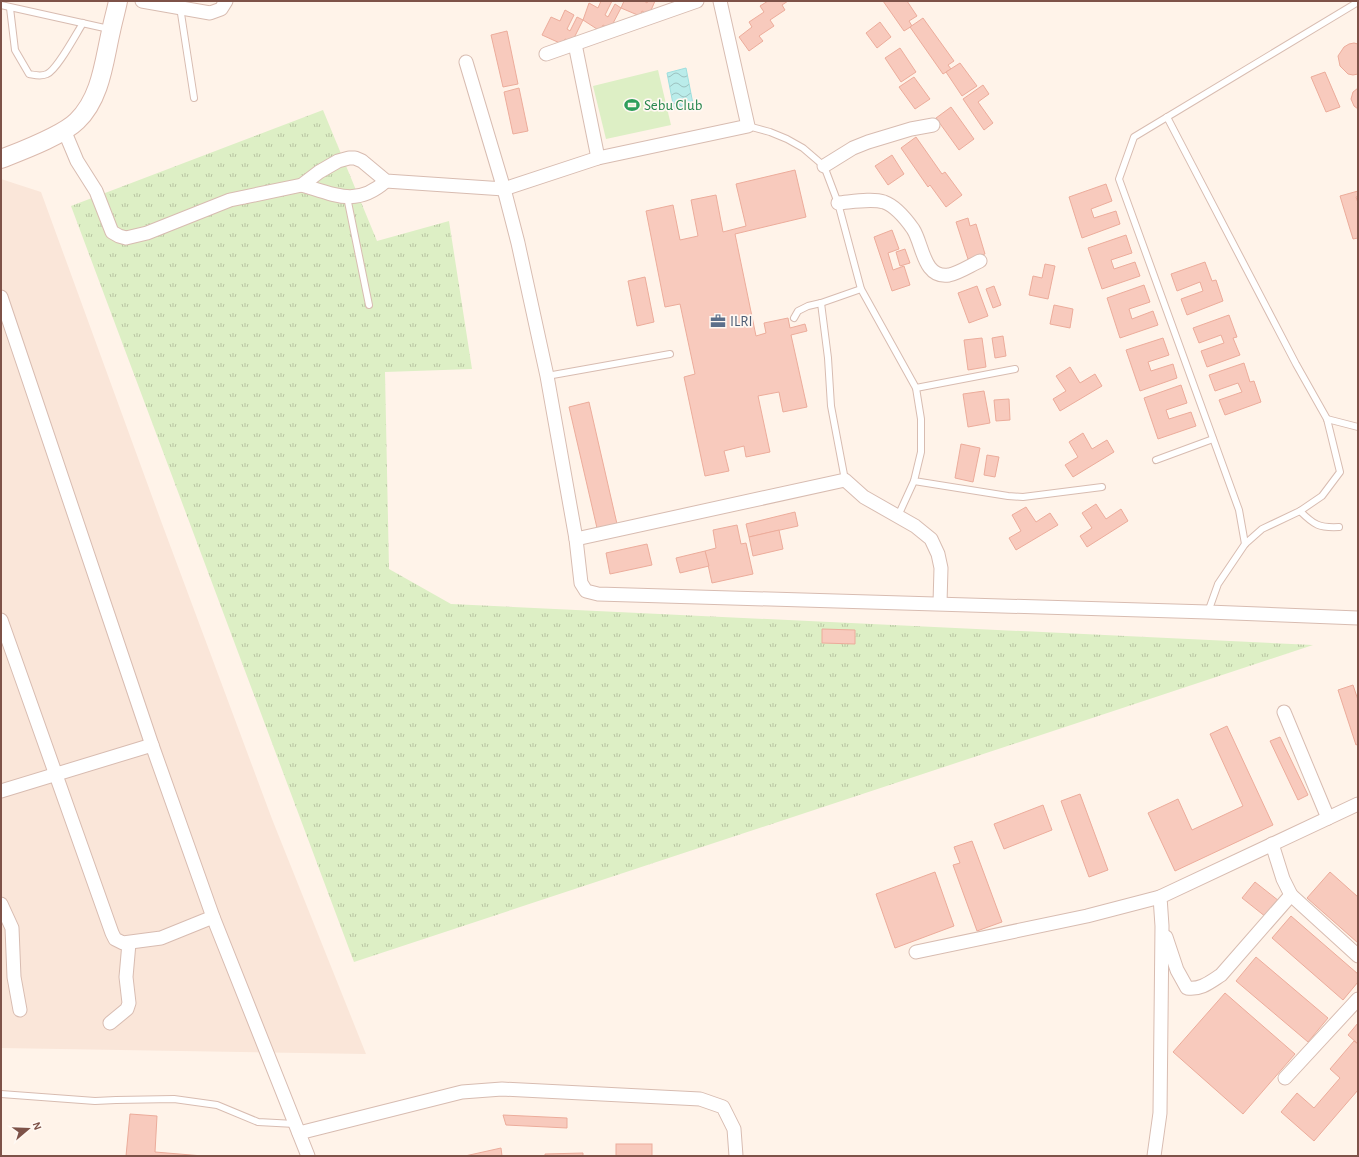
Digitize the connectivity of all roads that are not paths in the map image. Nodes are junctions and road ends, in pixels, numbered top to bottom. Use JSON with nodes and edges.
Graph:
{"nodes":[{"id":1,"x":118,"y":1,"type":"edge"},
{"id":2,"x":142,"y":1,"type":"edge"},
{"id":3,"x":226,"y":1,"type":"edge"},
{"id":4,"x":697,"y":1,"type":"edge"},
{"id":5,"x":720,"y":1,"type":"edge"},
{"id":6,"x":1358,"y":2,"type":"edge"},
{"id":7,"x":1,"y":5,"type":"edge"},
{"id":8,"x":180,"y":7,"type":"junction"},
{"id":9,"x":10,"y":8,"type":"junction"},
{"id":10,"x":83,"y":23,"type":"junction"},
{"id":11,"x":111,"y":29,"type":"junction"},
{"id":12,"x":575,"y":44,"type":"junction"},
{"id":13,"x":546,"y":54,"type":"dead end"},
{"id":14,"x":466,"y":62,"type":"dead end"},
{"id":15,"x":194,"y":98,"type":"dead end"},
{"id":16,"x":1167,"y":117,"type":"junction"},
{"id":17,"x":933,"y":125,"type":"dead end"},
{"id":18,"x":748,"y":126,"type":"junction"},
{"id":19,"x":64,"y":130,"type":"junction"},
{"id":20,"x":598,"y":158,"type":"junction"},
{"id":21,"x":1,"y":159,"type":"edge"},
{"id":22,"x":824,"y":166,"type":"junction"},
{"id":23,"x":386,"y":181,"type":"junction"},
{"id":24,"x":302,"y":185,"type":"junction"},
{"id":25,"x":504,"y":189,"type":"junction"},
{"id":26,"x":347,"y":197,"type":"junction"},
{"id":27,"x":838,"y":203,"type":"junction"},
{"id":28,"x":980,"y":261,"type":"dead end"},
{"id":29,"x":862,"y":289,"type":"junction"},
{"id":30,"x":1,"y":297,"type":"edge"},
{"id":31,"x":821,"y":303,"type":"junction"},
{"id":32,"x":369,"y":305,"type":"dead end"},
{"id":33,"x":794,"y":318,"type":"dead end"},
{"id":34,"x":670,"y":354,"type":"dead end"},
{"id":35,"x":1015,"y":369,"type":"dead end"},
{"id":36,"x":547,"y":376,"type":"junction"},
{"id":37,"x":916,"y":388,"type":"junction"},
{"id":38,"x":1327,"y":419,"type":"junction"},
{"id":39,"x":1358,"y":427,"type":"edge"},
{"id":40,"x":1213,"y":439,"type":"junction"},
{"id":41,"x":1156,"y":460,"type":"dead end"},
{"id":42,"x":845,"y":480,"type":"junction"},
{"id":43,"x":914,"y":481,"type":"junction"},
{"id":44,"x":1102,"y":487,"type":"dead end"},
{"id":45,"x":1300,"y":510,"type":"junction"},
{"id":46,"x":898,"y":516,"type":"junction"},
{"id":47,"x":1339,"y":527,"type":"dead end"},
{"id":48,"x":576,"y":539,"type":"junction"},
{"id":49,"x":1245,"y":544,"type":"junction"},
{"id":50,"x":940,"y":603,"type":"junction"},
{"id":51,"x":1208,"y":612,"type":"junction"},
{"id":52,"x":1358,"y":618,"type":"edge"},
{"id":53,"x":1,"y":620,"type":"edge"},
{"id":54,"x":1284,"y":712,"type":"dead end"},
{"id":55,"x":152,"y":745,"type":"junction"},
{"id":56,"x":56,"y":774,"type":"junction"},
{"id":57,"x":1,"y":791,"type":"edge"},
{"id":58,"x":1358,"y":804,"type":"edge"},
{"id":59,"x":1328,"y":818,"type":"junction"},
{"id":60,"x":1272,"y":844,"type":"junction"},
{"id":61,"x":1291,"y":895,"type":"junction"},
{"id":62,"x":1160,"y":897,"type":"junction"},
{"id":63,"x":1,"y":904,"type":"edge"},
{"id":64,"x":213,"y":917,"type":"junction"},
{"id":65,"x":1162,"y":926,"type":"junction"},
{"id":66,"x":128,"y":943,"type":"junction"},
{"id":67,"x":916,"y":952,"type":"dead end"},
{"id":68,"x":1358,"y":956,"type":"edge"},
{"id":69,"x":1358,"y":999,"type":"edge"},
{"id":70,"x":20,"y":1010,"type":"dead end"},
{"id":71,"x":110,"y":1023,"type":"dead end"},
{"id":72,"x":1285,"y":1078,"type":"dead end"},
{"id":73,"x":1,"y":1094,"type":"edge"},
{"id":74,"x":298,"y":1129,"type":"junction"},
{"id":75,"x":308,"y":1156,"type":"edge"},
{"id":76,"x":736,"y":1156,"type":"edge"},
{"id":77,"x":1154,"y":1156,"type":"edge"}],
"edges":[{"from":1,"to":11,"type":"main road"},
{"from":2,"to":8,"type":"street"},
{"from":3,"to":8,"type":"street"},
{"from":4,"to":12,"type":"street"},
{"from":5,"to":18,"type":"street"},
{"from":6,"to":16,"type":"lane"},
{"from":7,"to":9,"type":"lane"},
{"from":8,"to":15,"type":"lane"},
{"from":9,"to":10,"type":"lane"},
{"from":9,"to":10,"type":"lane"},
{"from":10,"to":11,"type":"lane"},
{"from":11,"to":19,"type":"main road"},
{"from":12,"to":13,"type":"street"},
{"from":12,"to":20,"type":"street"},
{"from":14,"to":25,"type":"street"},
{"from":16,"to":38,"type":"lane"},
{"from":16,"to":40,"type":"lane"},
{"from":17,"to":22,"type":"street"},
{"from":18,"to":20,"type":"street"},
{"from":18,"to":22,"type":"lane"},
{"from":19,"to":21,"type":"main road"},
{"from":19,"to":24,"type":"street"},
{"from":20,"to":25,"type":"street"},
{"from":22,"to":27,"type":"lane"},
{"from":23,"to":24,"type":"street"},
{"from":23,"to":25,"type":"street"},
{"from":23,"to":26,"type":"street"},
{"from":24,"to":26,"type":"street"},
{"from":25,"to":36,"type":"street"},
{"from":26,"to":32,"type":"lane"},
{"from":27,"to":28,"type":"street"},
{"from":27,"to":29,"type":"lane"},
{"from":29,"to":31,"type":"lane"},
{"from":29,"to":37,"type":"lane"},
{"from":30,"to":55,"type":"street"},
{"from":31,"to":33,"type":"lane"},
{"from":31,"to":42,"type":"lane"},
{"from":34,"to":36,"type":"lane"},
{"from":35,"to":37,"type":"lane"},
{"from":36,"to":48,"type":"street"},
{"from":37,"to":43,"type":"lane"},
{"from":38,"to":39,"type":"lane"},
{"from":38,"to":45,"type":"lane"},
{"from":40,"to":41,"type":"lane"},
{"from":40,"to":49,"type":"lane"},
{"from":42,"to":46,"type":"street"},
{"from":42,"to":48,"type":"street"},
{"from":43,"to":44,"type":"lane"},
{"from":43,"to":46,"type":"lane"},
{"from":45,"to":47,"type":"lane"},
{"from":45,"to":49,"type":"lane"},
{"from":46,"to":50,"type":"street"},
{"from":48,"to":50,"type":"street"},
{"from":49,"to":51,"type":"lane"},
{"from":50,"to":51,"type":"street"},
{"from":51,"to":52,"type":"street"},
{"from":53,"to":56,"type":"street"},
{"from":54,"to":59,"type":"street"},
{"from":55,"to":56,"type":"street"},
{"from":55,"to":64,"type":"street"},
{"from":56,"to":57,"type":"street"},
{"from":56,"to":66,"type":"street"},
{"from":58,"to":59,"type":"street"},
{"from":59,"to":60,"type":"street"},
{"from":60,"to":61,"type":"street"},
{"from":60,"to":62,"type":"street"},
{"from":61,"to":65,"type":"street"},
{"from":61,"to":68,"type":"street"},
{"from":62,"to":65,"type":"street"},
{"from":62,"to":67,"type":"street"},
{"from":63,"to":70,"type":"street"},
{"from":64,"to":66,"type":"street"},
{"from":64,"to":74,"type":"street"},
{"from":65,"to":77,"type":"street"},
{"from":66,"to":71,"type":"street"},
{"from":69,"to":72,"type":"street"},
{"from":73,"to":74,"type":"lane"},
{"from":74,"to":75,"type":"street"},
{"from":74,"to":76,"type":"street"}]}
